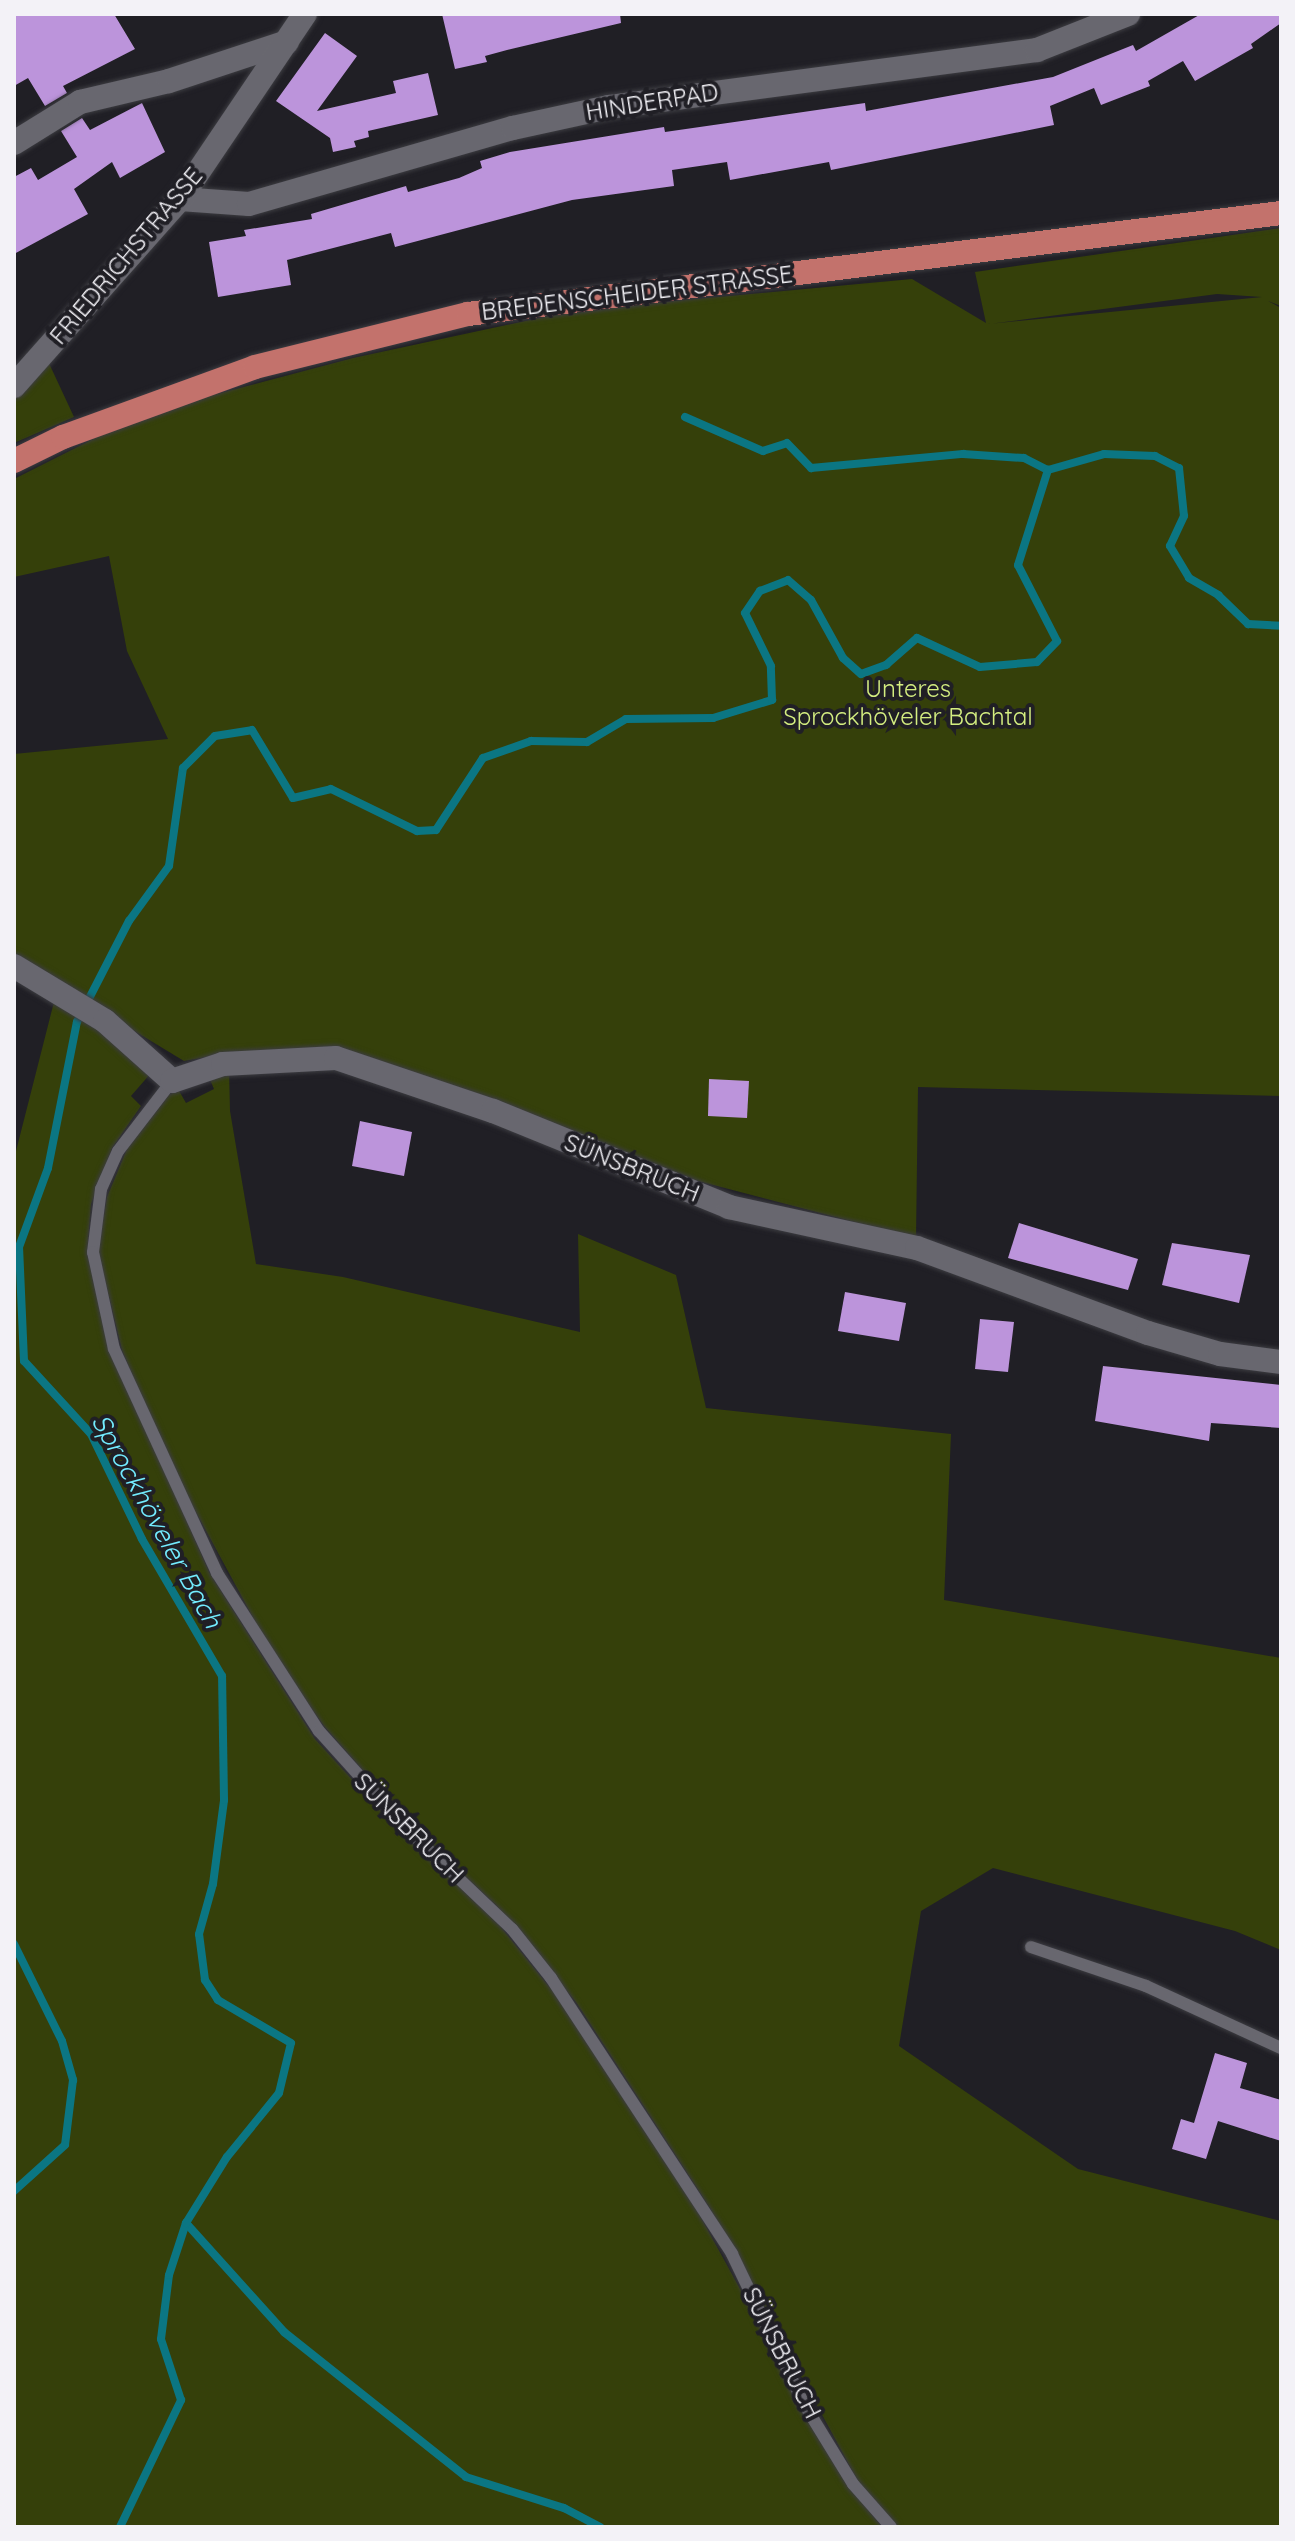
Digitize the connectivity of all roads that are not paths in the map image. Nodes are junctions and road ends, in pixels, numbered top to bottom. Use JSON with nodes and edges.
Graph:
{"nodes":[{"id":1,"x":305,"y":14,"type":"edge"},
{"id":2,"x":1128,"y":14,"type":"edge"},
{"id":3,"x":287,"y":42,"type":"junction"},
{"id":4,"x":14,"y":143,"type":"edge"},
{"id":5,"x":180,"y":199,"type":"junction"},
{"id":6,"x":1281,"y":213,"type":"edge"},
{"id":7,"x":14,"y":386,"type":"edge"},
{"id":8,"x":14,"y":461,"type":"edge"},
{"id":9,"x":14,"y":966,"type":"edge"},
{"id":10,"x":170,"y":1082,"type":"junction"},
{"id":11,"x":1281,"y":1362,"type":"edge"},
{"id":12,"x":1031,"y":1947,"type":"dead end"},
{"id":13,"x":1281,"y":2048,"type":"edge"},
{"id":14,"x":891,"y":2527,"type":"edge"}],
"edges":[{"from":1,"to":3,"type":"street","name":"FRIEDRICHSTRASSE"},
{"from":2,"to":5,"type":"street","name":"HINDERPAD"},
{"from":3,"to":4,"type":"street"},
{"from":3,"to":5,"type":"street","name":"FRIEDRICHSTRASSE"},
{"from":5,"to":7,"type":"street","name":"FRIEDRICHSTRASSE"},
{"from":6,"to":8,"type":"main road","name":"BREDENSCHEIDER STRASSE"},
{"from":9,"to":10,"type":"street"},
{"from":10,"to":11,"type":"street","name":"SÜNSBRUCH"},
{"from":10,"to":14,"type":"lane","name":"SÜNSBRUCH"},
{"from":12,"to":13,"type":"lane"}]}
